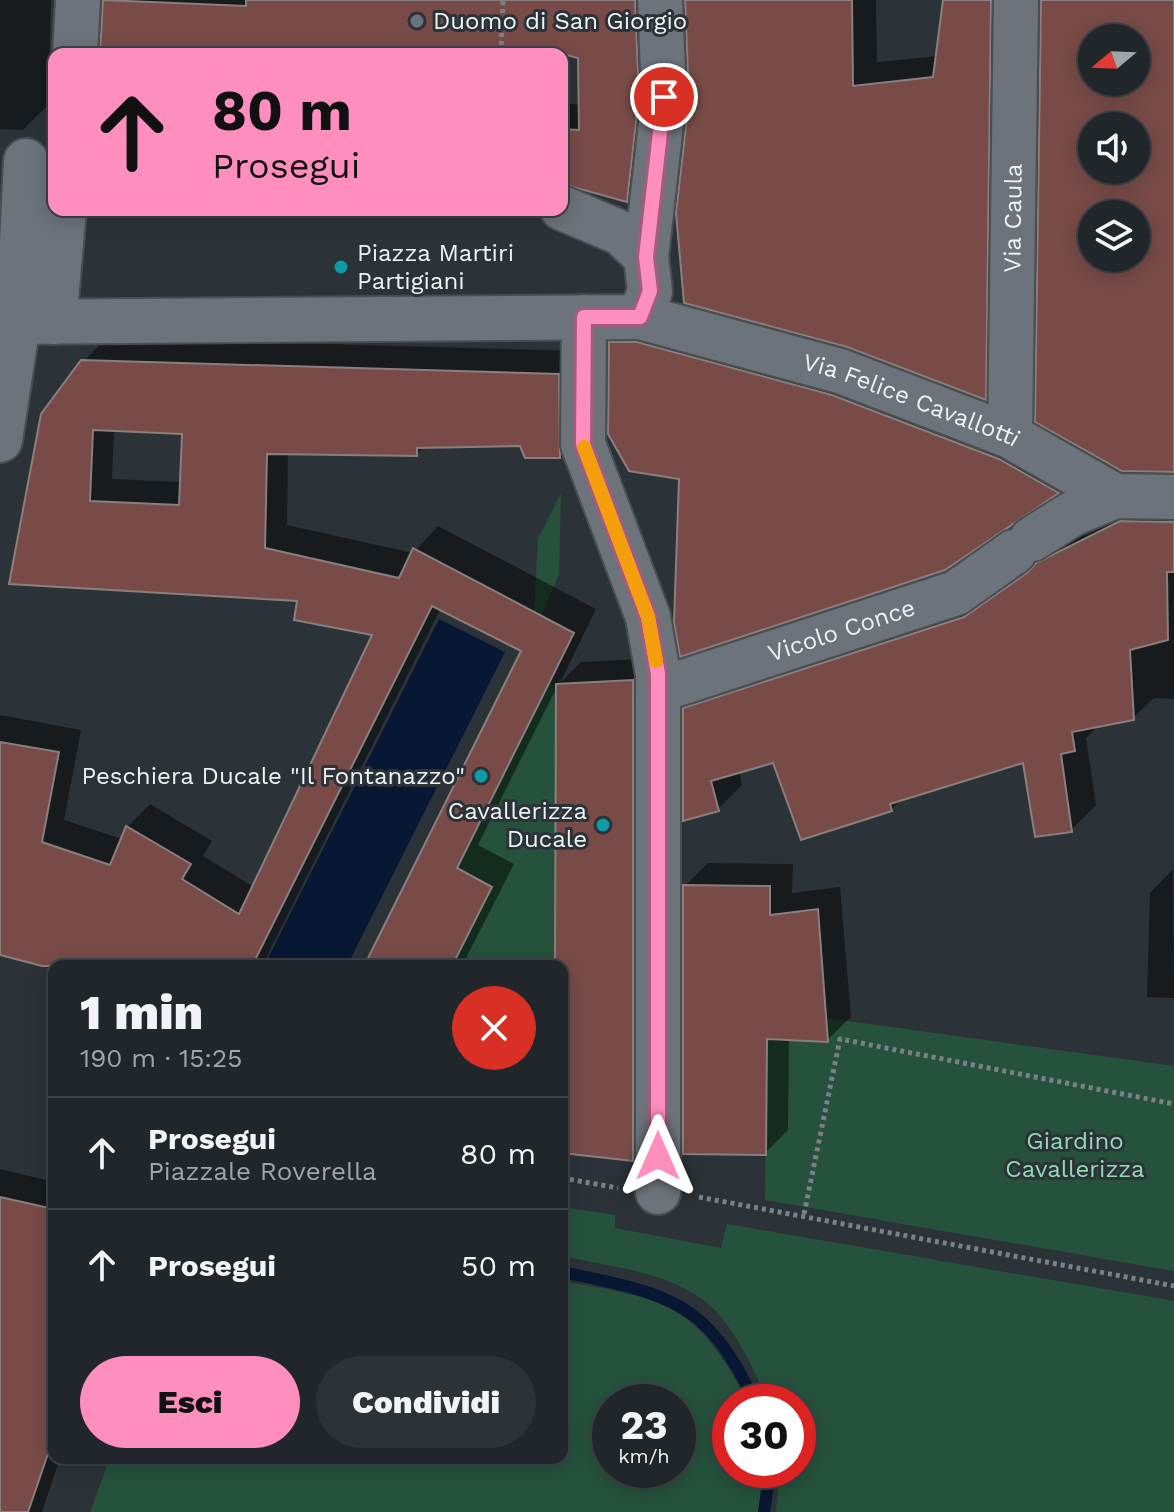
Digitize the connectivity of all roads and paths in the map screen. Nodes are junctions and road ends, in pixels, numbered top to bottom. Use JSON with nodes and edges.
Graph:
{"nodes":[{"id":1,"x":78,"y":0,"type":"edge"},
{"id":2,"x":503,"y":0,"type":"edge"},
{"id":3,"x":660,"y":0,"type":"edge"},
{"id":4,"x":1016,"y":0,"type":"edge"},
{"id":5,"x":75,"y":48,"type":"edge"},
{"id":6,"x":501,"y":48,"type":"edge"},
{"id":7,"x":27,"y":161,"type":"edge"},
{"id":8,"x":568,"y":211,"type":"edge"},
{"id":9,"x":62,"y":216,"type":"edge"},
{"id":10,"x":646,"y":257,"type":"junction"},
{"id":11,"x":584,"y":317,"type":"junction"},
{"id":12,"x":640,"y":317,"type":"junction"},
{"id":13,"x":24,"y":322,"type":"edge"},
{"id":14,"x":1010,"y":436,"type":"junction"},
{"id":15,"x":0,"y":440,"type":"edge"},
{"id":16,"x":1115,"y":496,"type":"junction"},
{"id":17,"x":1174,"y":497,"type":"edge"},
{"id":18,"x":658,"y":682,"type":"junction"},
{"id":19,"x":1174,"y":1104,"type":"edge"},
{"id":20,"x":568,"y":1179,"type":"edge"},
{"id":21,"x":658,"y":1192,"type":"junction"},
{"id":22,"x":804,"y":1214,"type":"junction"},
{"id":23,"x":1174,"y":1286,"type":"edge"}],
"edges":[{"from":1,"to":5,"type":"street"},
{"from":2,"to":6,"type":"path"},
{"from":3,"to":10,"type":"street"},
{"from":4,"to":14,"type":"street","name":"Via Caula"},
{"from":7,"to":13,"type":"street"},
{"from":8,"to":10,"type":"street"},
{"from":9,"to":13,"type":"street"},
{"from":10,"to":12,"type":"street"},
{"from":11,"to":12,"type":"street"},
{"from":11,"to":13,"type":"street"},
{"from":11,"to":18,"type":"street"},
{"from":12,"to":14,"type":"street","name":"Via Felice Cavallotti"},
{"from":13,"to":15,"type":"street"},
{"from":14,"to":16,"type":"street","name":"Via Felice Cavallotti"},
{"from":16,"to":17,"type":"street","name":"Via Felice Cavallotti"},
{"from":16,"to":18,"type":"street","name":"Vicolo Conce"},
{"from":18,"to":21,"type":"street"},
{"from":19,"to":22,"type":"path"},
{"from":20,"to":21,"type":"path"},
{"from":21,"to":22,"type":"path"},
{"from":22,"to":23,"type":"path"}]}
